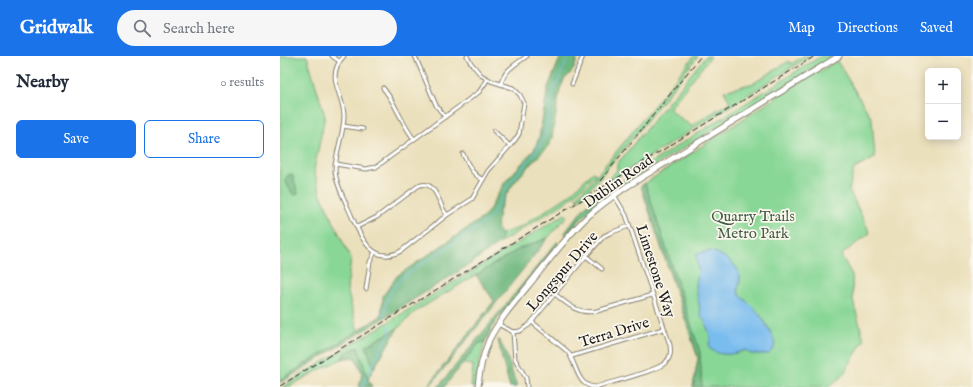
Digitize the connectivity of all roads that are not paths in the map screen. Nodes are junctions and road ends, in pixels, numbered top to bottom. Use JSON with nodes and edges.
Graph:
{"nodes":[{"id":1,"x":332,"y":56,"type":"edge"},
{"id":2,"x":344,"y":56,"type":"edge"},
{"id":3,"x":415,"y":56,"type":"edge"},
{"id":4,"x":467,"y":56,"type":"edge"},
{"id":5,"x":527,"y":56,"type":"edge"},
{"id":6,"x":583,"y":56,"type":"edge"},
{"id":7,"x":839,"y":56,"type":"edge"},
{"id":8,"x":339,"y":61,"type":"junction"},
{"id":9,"x":488,"y":79,"type":"junction"},
{"id":10,"x":501,"y":84,"type":"junction"},
{"id":11,"x":572,"y":84,"type":"dead end"},
{"id":12,"x":383,"y":88,"type":"dead end"},
{"id":13,"x":527,"y":99,"type":"dead end"},
{"id":14,"x":523,"y":100,"type":"junction"},
{"id":15,"x":444,"y":117,"type":"junction"},
{"id":16,"x":343,"y":126,"type":"junction"},
{"id":17,"x":363,"y":129,"type":"dead end"},
{"id":18,"x":494,"y":131,"type":"dead end"},
{"id":19,"x":414,"y":139,"type":"junction"},
{"id":20,"x":510,"y":146,"type":"junction"},
{"id":21,"x":463,"y":154,"type":"dead end"},
{"id":22,"x":335,"y":164,"type":"junction"},
{"id":23,"x":483,"y":180,"type":"junction"},
{"id":24,"x":429,"y":181,"type":"dead end"},
{"id":25,"x":428,"y":185,"type":"junction"},
{"id":26,"x":614,"y":195,"type":"junction"},
{"id":27,"x":447,"y":215,"type":"junction"},
{"id":28,"x":629,"y":226,"type":"junction"},
{"id":29,"x":357,"y":227,"type":"junction"},
{"id":30,"x":375,"y":252,"type":"junction"},
{"id":31,"x":586,"y":256,"type":"junction"},
{"id":32,"x":602,"y":269,"type":"dead end"},
{"id":33,"x":366,"y":288,"type":"dead end"},
{"id":34,"x":555,"y":294,"type":"junction"},
{"id":35,"x":652,"y":294,"type":"junction"},
{"id":36,"x":532,"y":322,"type":"junction"},
{"id":37,"x":498,"y":324,"type":"junction"},
{"id":38,"x":664,"y":329,"type":"junction"},
{"id":39,"x":513,"y":332,"type":"junction"},
{"id":40,"x":572,"y":356,"type":"junction"},
{"id":41,"x":478,"y":387,"type":"edge"},
{"id":42,"x":527,"y":387,"type":"edge"}],
"edges":[{"from":1,"to":8,"type":"street"},
{"from":2,"to":8,"type":"street"},
{"from":3,"to":15,"type":"street"},
{"from":4,"to":9,"type":"street"},
{"from":5,"to":10,"type":"street"},
{"from":6,"to":11,"type":"street"},
{"from":7,"to":26,"type":"main road","name":"Dublin Road"},
{"from":8,"to":16,"type":"street"},
{"from":9,"to":10,"type":"street"},
{"from":9,"to":15,"type":"street"},
{"from":10,"to":14,"type":"street"},
{"from":12,"to":19,"type":"street"},
{"from":13,"to":14,"type":"street"},
{"from":14,"to":20,"type":"street"},
{"from":15,"to":19,"type":"street"},
{"from":16,"to":17,"type":"street"},
{"from":16,"to":22,"type":"street"},
{"from":18,"to":20,"type":"street"},
{"from":19,"to":22,"type":"street"},
{"from":20,"to":23,"type":"street"},
{"from":21,"to":23,"type":"street"},
{"from":22,"to":29,"type":"street"},
{"from":23,"to":27,"type":"street"},
{"from":24,"to":25,"type":"street"},
{"from":25,"to":27,"type":"street"},
{"from":25,"to":29,"type":"street"},
{"from":26,"to":28,"type":"street","name":"Limestone Way"},
{"from":26,"to":37,"type":"main road","name":"Dublin Road"},
{"from":27,"to":30,"type":"street"},
{"from":28,"to":31,"type":"street","name":"Longspur Drive"},
{"from":28,"to":35,"type":"street","name":"Limestone Way"},
{"from":29,"to":30,"type":"street"},
{"from":30,"to":33,"type":"street"},
{"from":31,"to":32,"type":"street"},
{"from":31,"to":34,"type":"street","name":"Longspur Drive"},
{"from":34,"to":35,"type":"street"},
{"from":34,"to":36,"type":"street","name":"Longspur Drive"},
{"from":35,"to":38,"type":"street","name":"Limestone Way"},
{"from":36,"to":39,"type":"street","name":"Longspur Drive"},
{"from":36,"to":40,"type":"street"},
{"from":37,"to":39,"type":"street"},
{"from":37,"to":41,"type":"main road","name":"Dublin Road"},
{"from":38,"to":40,"type":"street","name":"Terra Drive"},
{"from":38,"to":40,"type":"street","name":"Limestone Way"},
{"from":39,"to":42,"type":"street"}]}
